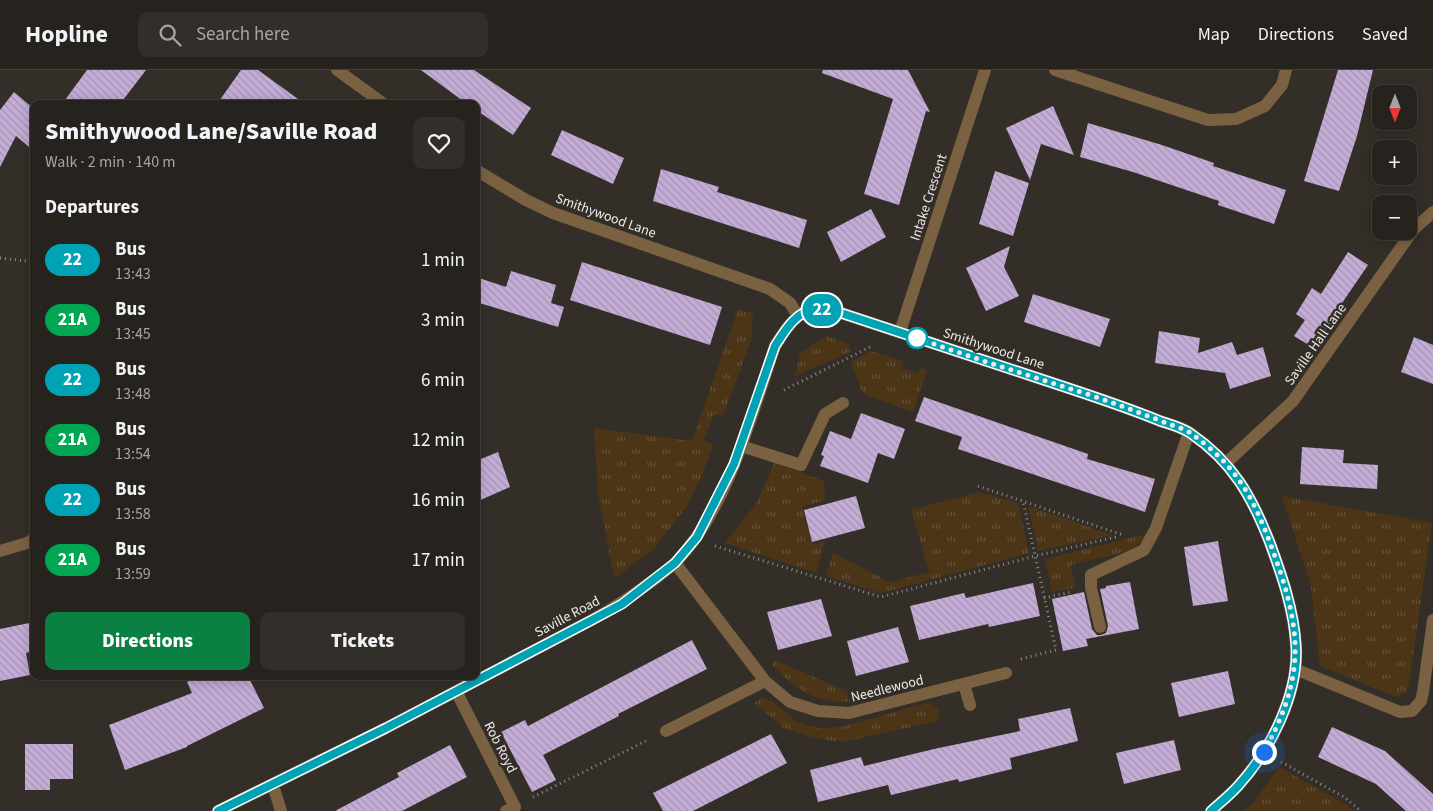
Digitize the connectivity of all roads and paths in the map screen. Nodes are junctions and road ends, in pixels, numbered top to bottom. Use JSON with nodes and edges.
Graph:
{"nodes":[{"id":1,"x":337,"y":70,"type":"edge"},
{"id":2,"x":985,"y":70,"type":"edge"},
{"id":3,"x":1055,"y":70,"type":"edge"},
{"id":4,"x":1286,"y":70,"type":"edge"},
{"id":5,"x":378,"y":100,"type":"edge"},
{"id":6,"x":480,"y":172,"type":"edge"},
{"id":7,"x":1433,"y":212,"type":"edge"},
{"id":8,"x":0,"y":258,"type":"edge"},
{"id":9,"x":30,"y":262,"type":"edge"},
{"id":10,"x":798,"y":316,"type":"junction"},
{"id":11,"x":900,"y":332,"type":"junction"},
{"id":12,"x":843,"y":403,"type":"dead end"},
{"id":13,"x":755,"y":404,"type":"junction"},
{"id":14,"x":1189,"y":432,"type":"junction"},
{"id":15,"x":740,"y":446,"type":"junction"},
{"id":16,"x":1226,"y":463,"type":"junction"},
{"id":17,"x":978,"y":486,"type":"dead end"},
{"id":18,"x":1023,"y":501,"type":"junction"},
{"id":19,"x":1156,"y":528,"type":"junction"},
{"id":20,"x":1123,"y":535,"type":"junction"},
{"id":21,"x":697,"y":537,"type":"junction"},
{"id":22,"x":30,"y":541,"type":"edge"},
{"id":23,"x":0,"y":551,"type":"edge"},
{"id":24,"x":1035,"y":556,"type":"junction"},
{"id":25,"x":675,"y":563,"type":"junction"},
{"id":26,"x":1433,"y":620,"type":"edge"},
{"id":27,"x":1100,"y":628,"type":"dead end"},
{"id":28,"x":1295,"y":669,"type":"junction"},
{"id":29,"x":1006,"y":673,"type":"joint"},
{"id":30,"x":480,"y":678,"type":"edge"},
{"id":31,"x":477,"y":680,"type":"edge"},
{"id":32,"x":765,"y":681,"type":"junction"},
{"id":33,"x":964,"y":684,"type":"junction"},
{"id":34,"x":456,"y":691,"type":"junction"},
{"id":35,"x":970,"y":705,"type":"dead end"},
{"id":36,"x":666,"y":731,"type":"joint"},
{"id":37,"x":1264,"y":752,"type":"junction"},
{"id":38,"x":273,"y":785,"type":"junction"},
{"id":39,"x":510,"y":809,"type":"edge"},
{"id":40,"x":218,"y":811,"type":"edge"},
{"id":41,"x":281,"y":811,"type":"edge"},
{"id":42,"x":1211,"y":811,"type":"edge"},
{"id":43,"x":1361,"y":811,"type":"edge"}],
"edges":[{"from":1,"to":5,"type":"street"},
{"from":2,"to":11,"type":"street","name":"Intake Crescent"},
{"from":3,"to":4,"type":"street"},
{"from":6,"to":10,"type":"street","name":"Smithywood Lane"},
{"from":7,"to":16,"type":"street","name":"Saville Hall Lane"},
{"from":8,"to":9,"type":"path"},
{"from":10,"to":11,"type":"street","name":"Smithywood Lane"},
{"from":10,"to":13,"type":"street","name":"Saville Road"},
{"from":11,"to":13,"type":"path"},
{"from":11,"to":14,"type":"street","name":"Smithywood Lane"},
{"from":12,"to":15,"type":"street"},
{"from":13,"to":15,"type":"street","name":"Saville Road"},
{"from":14,"to":16,"type":"street","name":"Smithywood Lane"},
{"from":14,"to":19,"type":"street"},
{"from":15,"to":21,"type":"street","name":"Saville Road"},
{"from":16,"to":28,"type":"street","name":"Smithywood Lane"},
{"from":17,"to":18,"type":"path"},
{"from":18,"to":20,"type":"path"},
{"from":18,"to":24,"type":"path"},
{"from":19,"to":20,"type":"path"},
{"from":19,"to":27,"type":"street"},
{"from":20,"to":24,"type":"path"},
{"from":21,"to":24,"type":"path"},
{"from":21,"to":25,"type":"street","name":"Saville Road"},
{"from":22,"to":23,"type":"street"},
{"from":24,"to":29,"type":"path"},
{"from":25,"to":30,"type":"street","name":"Saville Road"},
{"from":25,"to":32,"type":"street","name":"Needlewood"},
{"from":26,"to":28,"type":"street"},
{"from":28,"to":37,"type":"street","name":"Smithywood Lane"},
{"from":29,"to":33,"type":"street","name":"Needlewood"},
{"from":31,"to":34,"type":"street","name":"Saville Road"},
{"from":32,"to":33,"type":"street","name":"Needlewood"},
{"from":32,"to":36,"type":"street"},
{"from":33,"to":35,"type":"street"},
{"from":34,"to":38,"type":"street","name":"Saville Road"},
{"from":34,"to":39,"type":"street","name":"Rob Royd"},
{"from":36,"to":39,"type":"path"},
{"from":37,"to":42,"type":"street","name":"Smithywood Lane"},
{"from":37,"to":43,"type":"path"},
{"from":38,"to":40,"type":"street","name":"Saville Road"},
{"from":38,"to":41,"type":"street"}]}
